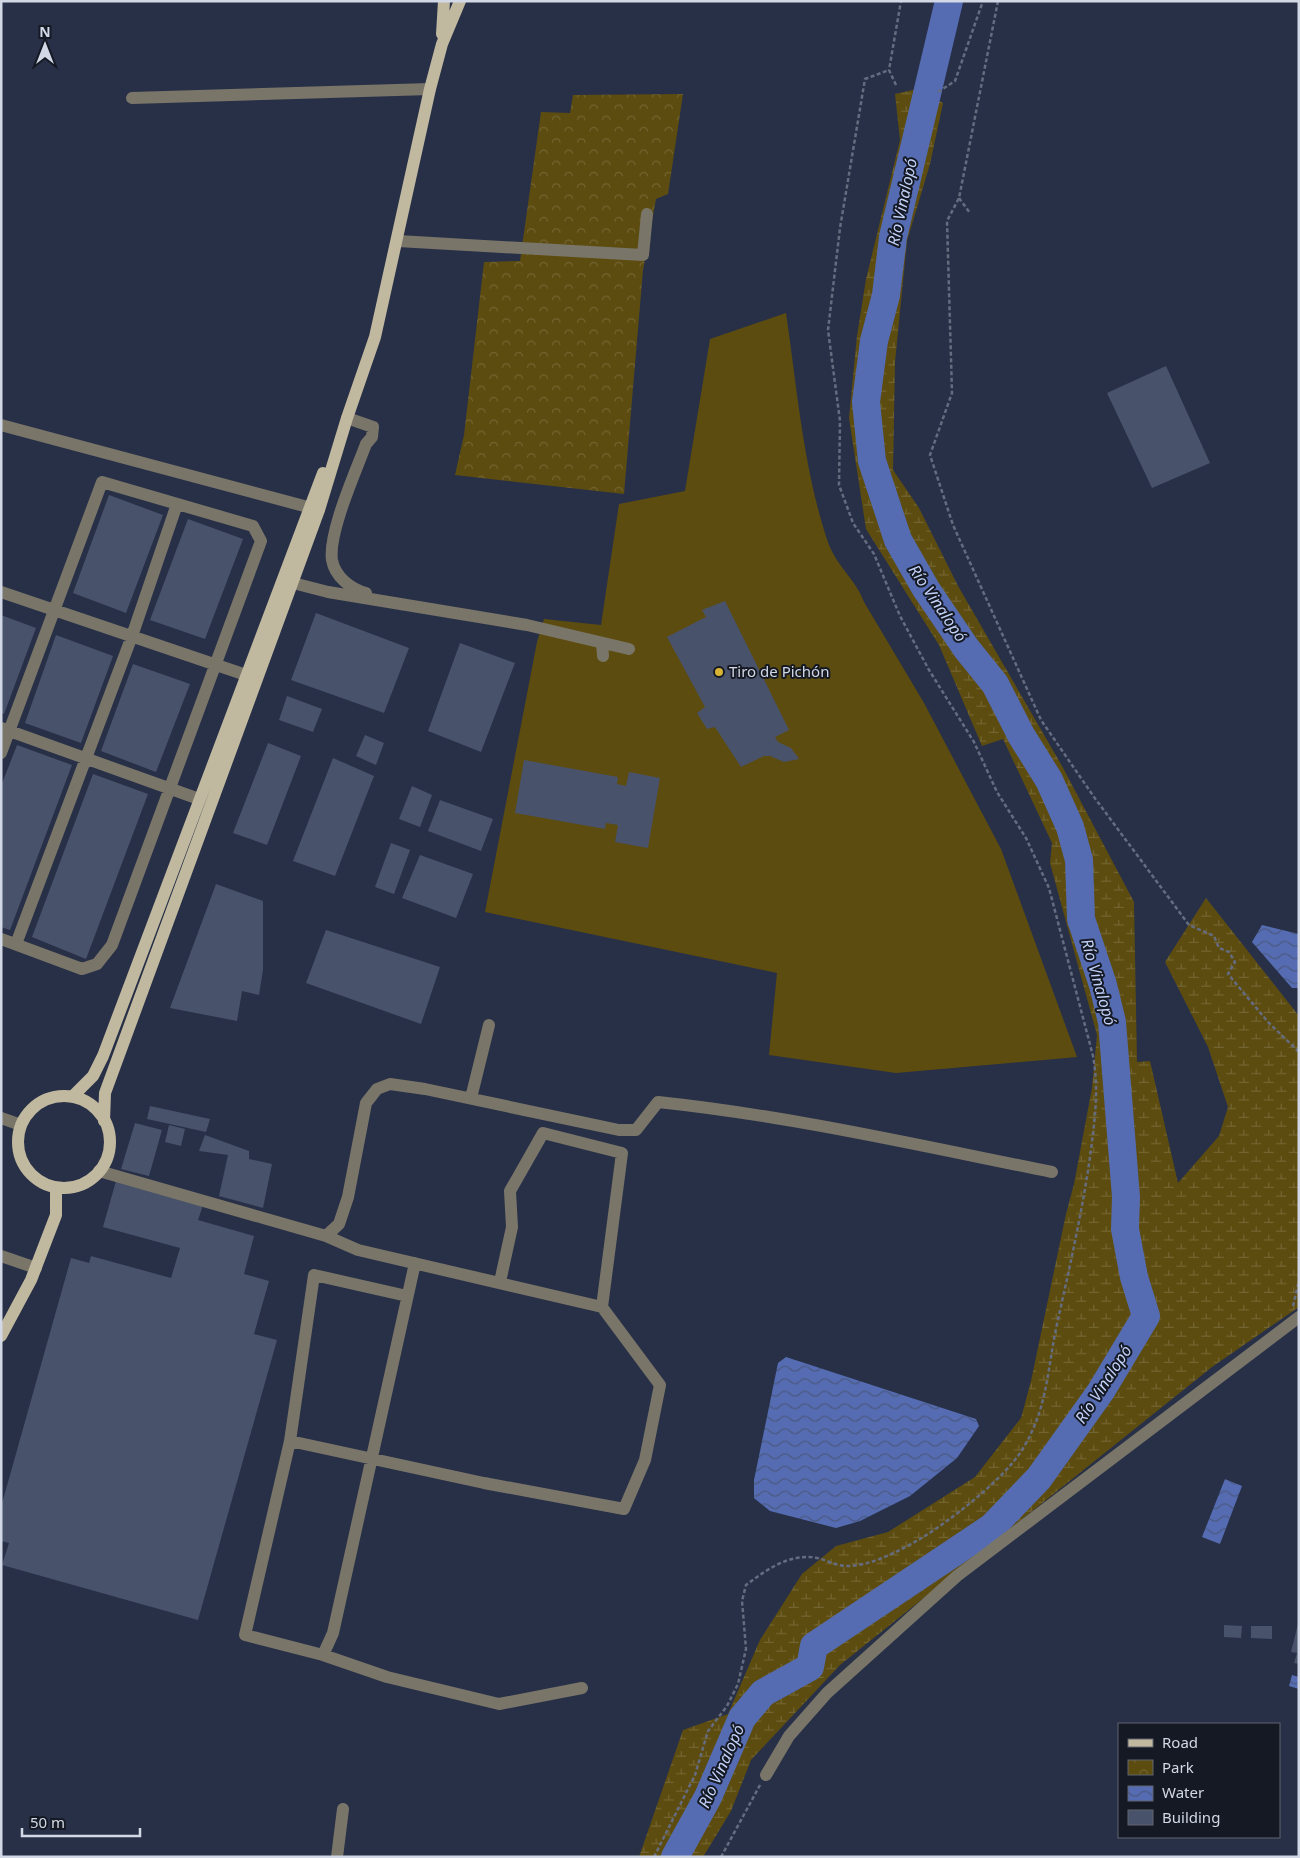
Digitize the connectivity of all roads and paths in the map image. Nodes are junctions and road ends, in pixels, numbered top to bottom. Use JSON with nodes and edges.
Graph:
{"nodes":[{"id":1,"x":444,"y":1,"type":"edge"},
{"id":2,"x":460,"y":1,"type":"edge"},
{"id":3,"x":901,"y":1,"type":"edge"},
{"id":4,"x":983,"y":1,"type":"edge"},
{"id":5,"x":998,"y":1,"type":"edge"},
{"id":6,"x":442,"y":44,"type":"junction"},
{"id":7,"x":889,"y":70,"type":"junction"},
{"id":8,"x":896,"y":85,"type":"dead end"},
{"id":9,"x":430,"y":89,"type":"junction"},
{"id":10,"x":938,"y":92,"type":"dead end"},
{"id":11,"x":132,"y":98,"type":"dead end"},
{"id":12,"x":958,"y":198,"type":"junction"},
{"id":13,"x":970,"y":213,"type":"dead end"},
{"id":14,"x":647,"y":214,"type":"dead end"},
{"id":15,"x":398,"y":241,"type":"junction"},
{"id":16,"x":347,"y":418,"type":"junction"},
{"id":17,"x":1,"y":424,"type":"edge"},
{"id":18,"x":177,"y":504,"type":"junction"},
{"id":19,"x":314,"y":509,"type":"junction"},
{"id":20,"x":293,"y":582,"type":"junction"},
{"id":21,"x":1,"y":592,"type":"edge"},
{"id":22,"x":400,"y":602,"type":"junction"},
{"id":23,"x":55,"y":610,"type":"junction"},
{"id":24,"x":132,"y":636,"type":"junction"},
{"id":25,"x":602,"y":643,"type":"junction"},
{"id":26,"x":629,"y":649,"type":"dead end"},
{"id":27,"x":603,"y":656,"type":"dead end"},
{"id":28,"x":215,"y":664,"type":"junction"},
{"id":29,"x":246,"y":675,"type":"junction"},
{"id":30,"x":5,"y":730,"type":"edge"},
{"id":31,"x":1,"y":753,"type":"edge"},
{"id":32,"x":86,"y":759,"type":"junction"},
{"id":33,"x":169,"y":790,"type":"junction"},
{"id":34,"x":199,"y":799,"type":"junction"},
{"id":35,"x":1,"y":939,"type":"edge"},
{"id":36,"x":16,"y":944,"type":"junction"},
{"id":37,"x":490,"y":1025,"type":"dead end"},
{"id":38,"x":1299,"y":1052,"type":"edge"},
{"id":39,"x":72,"y":1097,"type":"junction"},
{"id":40,"x":471,"y":1098,"type":"junction"},
{"id":41,"x":1,"y":1118,"type":"edge"},
{"id":42,"x":104,"y":1121,"type":"junction"},
{"id":43,"x":21,"y":1125,"type":"junction"},
{"id":44,"x":99,"y":1171,"type":"junction"},
{"id":45,"x":1052,"y":1172,"type":"dead end"},
{"id":46,"x":56,"y":1188,"type":"junction"},
{"id":47,"x":326,"y":1236,"type":"junction"},
{"id":48,"x":1,"y":1256,"type":"edge"},
{"id":49,"x":415,"y":1263,"type":"junction"},
{"id":50,"x":36,"y":1268,"type":"junction"},
{"id":51,"x":500,"y":1282,"type":"junction"},
{"id":52,"x":408,"y":1296,"type":"junction"},
{"id":53,"x":602,"y":1307,"type":"junction"},
{"id":54,"x":1299,"y":1317,"type":"edge"},
{"id":55,"x":1,"y":1336,"type":"edge"},
{"id":56,"x":290,"y":1442,"type":"junction"},
{"id":57,"x":371,"y":1459,"type":"junction"},
{"id":58,"x":322,"y":1655,"type":"junction"},
{"id":59,"x":582,"y":1688,"type":"dead end"},
{"id":60,"x":766,"y":1775,"type":"joint"},
{"id":61,"x":343,"y":1810,"type":"dead end"},
{"id":62,"x":337,"y":1857,"type":"edge"},
{"id":63,"x":654,"y":1857,"type":"edge"},
{"id":64,"x":721,"y":1857,"type":"edge"}],
"edges":[{"from":1,"to":6,"type":"main road"},
{"from":2,"to":6,"type":"main road"},
{"from":3,"to":7,"type":"path"},
{"from":4,"to":10,"type":"path"},
{"from":5,"to":12,"type":"path"},
{"from":6,"to":9,"type":"main road"},
{"from":7,"to":8,"type":"path"},
{"from":7,"to":63,"type":"path"},
{"from":9,"to":11,"type":"street"},
{"from":9,"to":15,"type":"main road"},
{"from":12,"to":13,"type":"path"},
{"from":12,"to":38,"type":"path"},
{"from":14,"to":15,"type":"street"},
{"from":15,"to":16,"type":"main road"},
{"from":16,"to":19,"type":"main road"},
{"from":16,"to":22,"type":"street"},
{"from":17,"to":19,"type":"street"},
{"from":18,"to":23,"type":"street"},
{"from":18,"to":24,"type":"street"},
{"from":18,"to":28,"type":"street"},
{"from":19,"to":20,"type":"main road"},
{"from":19,"to":29,"type":"main road"},
{"from":20,"to":22,"type":"street"},
{"from":20,"to":42,"type":"main road"},
{"from":21,"to":23,"type":"street"},
{"from":22,"to":25,"type":"street"},
{"from":23,"to":24,"type":"street"},
{"from":23,"to":30,"type":"street"},
{"from":24,"to":28,"type":"street"},
{"from":24,"to":32,"type":"street"},
{"from":25,"to":26,"type":"street"},
{"from":25,"to":27,"type":"street"},
{"from":28,"to":29,"type":"street"},
{"from":28,"to":33,"type":"street"},
{"from":29,"to":34,"type":"main road"},
{"from":30,"to":31,"type":"street"},
{"from":30,"to":32,"type":"street"},
{"from":32,"to":33,"type":"street"},
{"from":32,"to":36,"type":"street"},
{"from":33,"to":34,"type":"street"},
{"from":33,"to":36,"type":"street"},
{"from":34,"to":39,"type":"main road"},
{"from":35,"to":36,"type":"street"},
{"from":37,"to":40,"type":"street"},
{"from":39,"to":42,"type":"main road"},
{"from":39,"to":43,"type":"main road"},
{"from":40,"to":45,"type":"street"},
{"from":40,"to":47,"type":"street"},
{"from":41,"to":43,"type":"street"},
{"from":42,"to":44,"type":"main road"},
{"from":43,"to":46,"type":"main road"},
{"from":44,"to":46,"type":"main road"},
{"from":44,"to":47,"type":"street"},
{"from":46,"to":50,"type":"main road"},
{"from":47,"to":49,"type":"street"},
{"from":48,"to":50,"type":"street"},
{"from":49,"to":51,"type":"street"},
{"from":49,"to":52,"type":"street"},
{"from":50,"to":55,"type":"main road"},
{"from":51,"to":53,"type":"street"},
{"from":51,"to":53,"type":"street"},
{"from":52,"to":56,"type":"street"},
{"from":52,"to":57,"type":"street"},
{"from":53,"to":57,"type":"street"},
{"from":54,"to":60,"type":"street"},
{"from":56,"to":57,"type":"street"},
{"from":56,"to":58,"type":"street"},
{"from":57,"to":58,"type":"street"},
{"from":58,"to":59,"type":"street"},
{"from":60,"to":64,"type":"path"},
{"from":61,"to":62,"type":"street"}]}
